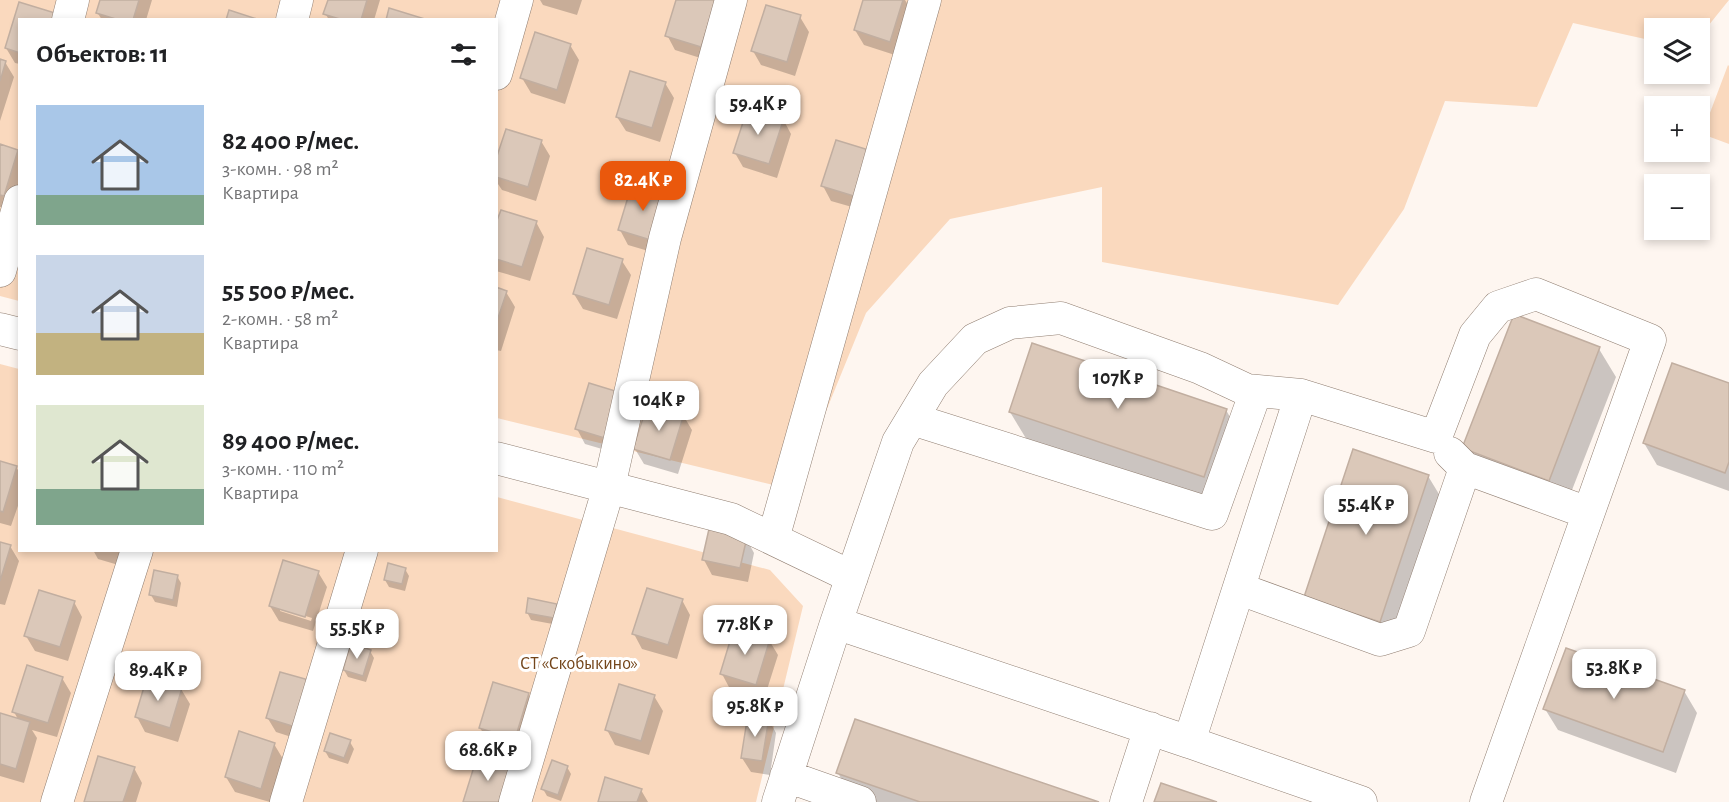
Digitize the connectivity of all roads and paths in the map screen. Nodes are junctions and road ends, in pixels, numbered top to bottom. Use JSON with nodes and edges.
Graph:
{"nodes":[{"id":1,"x":74,"y":0,"type":"edge"},
{"id":2,"x":297,"y":0,"type":"edge"},
{"id":3,"x":517,"y":0,"type":"edge"},
{"id":4,"x":731,"y":0,"type":"edge"},
{"id":5,"x":925,"y":0,"type":"edge"},
{"id":6,"x":69,"y":18,"type":"edge"},
{"id":7,"x":292,"y":18,"type":"edge"},
{"id":8,"x":498,"y":67,"type":"edge"},
{"id":9,"x":18,"y":208,"type":"edge"},
{"id":10,"x":0,"y":271,"type":"edge"},
{"id":11,"x":0,"y":329,"type":"edge"},
{"id":12,"x":18,"y":334,"type":"edge"},
{"id":13,"x":1257,"y":391,"type":"junction"},
{"id":14,"x":1301,"y":395,"type":"junction"},
{"id":15,"x":912,"y":419,"type":"junction"},
{"id":16,"x":1436,"y":436,"type":"junction"},
{"id":17,"x":498,"y":459,"type":"edge"},
{"id":18,"x":1465,"y":468,"type":"junction"},
{"id":19,"x":609,"y":487,"type":"junction"},
{"id":20,"x":1588,"y":513,"type":"junction"},
{"id":21,"x":773,"y":539,"type":"junction"},
{"id":22,"x":136,"y":552,"type":"edge"},
{"id":23,"x":361,"y":552,"type":"edge"},
{"id":24,"x":852,"y":577,"type":"junction"},
{"id":25,"x":1239,"y":589,"type":"junction"},
{"id":26,"x":836,"y":623,"type":"junction"},
{"id":27,"x":1150,"y":728,"type":"junction"},
{"id":28,"x":1189,"y":742,"type":"junction"},
{"id":29,"x":782,"y":789,"type":"edge"},
{"id":30,"x":57,"y":802,"type":"edge"},
{"id":31,"x":286,"y":802,"type":"edge"},
{"id":32,"x":515,"y":802,"type":"edge"},
{"id":33,"x":860,"y":802,"type":"edge"},
{"id":34,"x":1126,"y":802,"type":"edge"},
{"id":35,"x":1361,"y":802,"type":"edge"},
{"id":36,"x":1486,"y":802,"type":"edge"}],
"edges":[{"from":1,"to":6,"type":"street"},
{"from":2,"to":7,"type":"street"},
{"from":3,"to":8,"type":"street"},
{"from":4,"to":19,"type":"street"},
{"from":5,"to":21,"type":"street"},
{"from":9,"to":10,"type":"street"},
{"from":11,"to":12,"type":"street"},
{"from":13,"to":14,"type":"street"},
{"from":13,"to":15,"type":"street"},
{"from":13,"to":15,"type":"street"},
{"from":14,"to":16,"type":"street"},
{"from":14,"to":25,"type":"street"},
{"from":15,"to":24,"type":"street"},
{"from":16,"to":18,"type":"street"},
{"from":16,"to":20,"type":"street"},
{"from":17,"to":19,"type":"street"},
{"from":18,"to":20,"type":"street"},
{"from":18,"to":25,"type":"street"},
{"from":19,"to":21,"type":"street"},
{"from":19,"to":32,"type":"street"},
{"from":20,"to":36,"type":"street"},
{"from":21,"to":24,"type":"street"},
{"from":22,"to":30,"type":"street"},
{"from":23,"to":31,"type":"street"},
{"from":24,"to":26,"type":"street"},
{"from":25,"to":28,"type":"street"},
{"from":26,"to":27,"type":"street"},
{"from":26,"to":29,"type":"street"},
{"from":27,"to":28,"type":"street"},
{"from":27,"to":34,"type":"street"},
{"from":28,"to":35,"type":"street"},
{"from":29,"to":33,"type":"street"}]}
